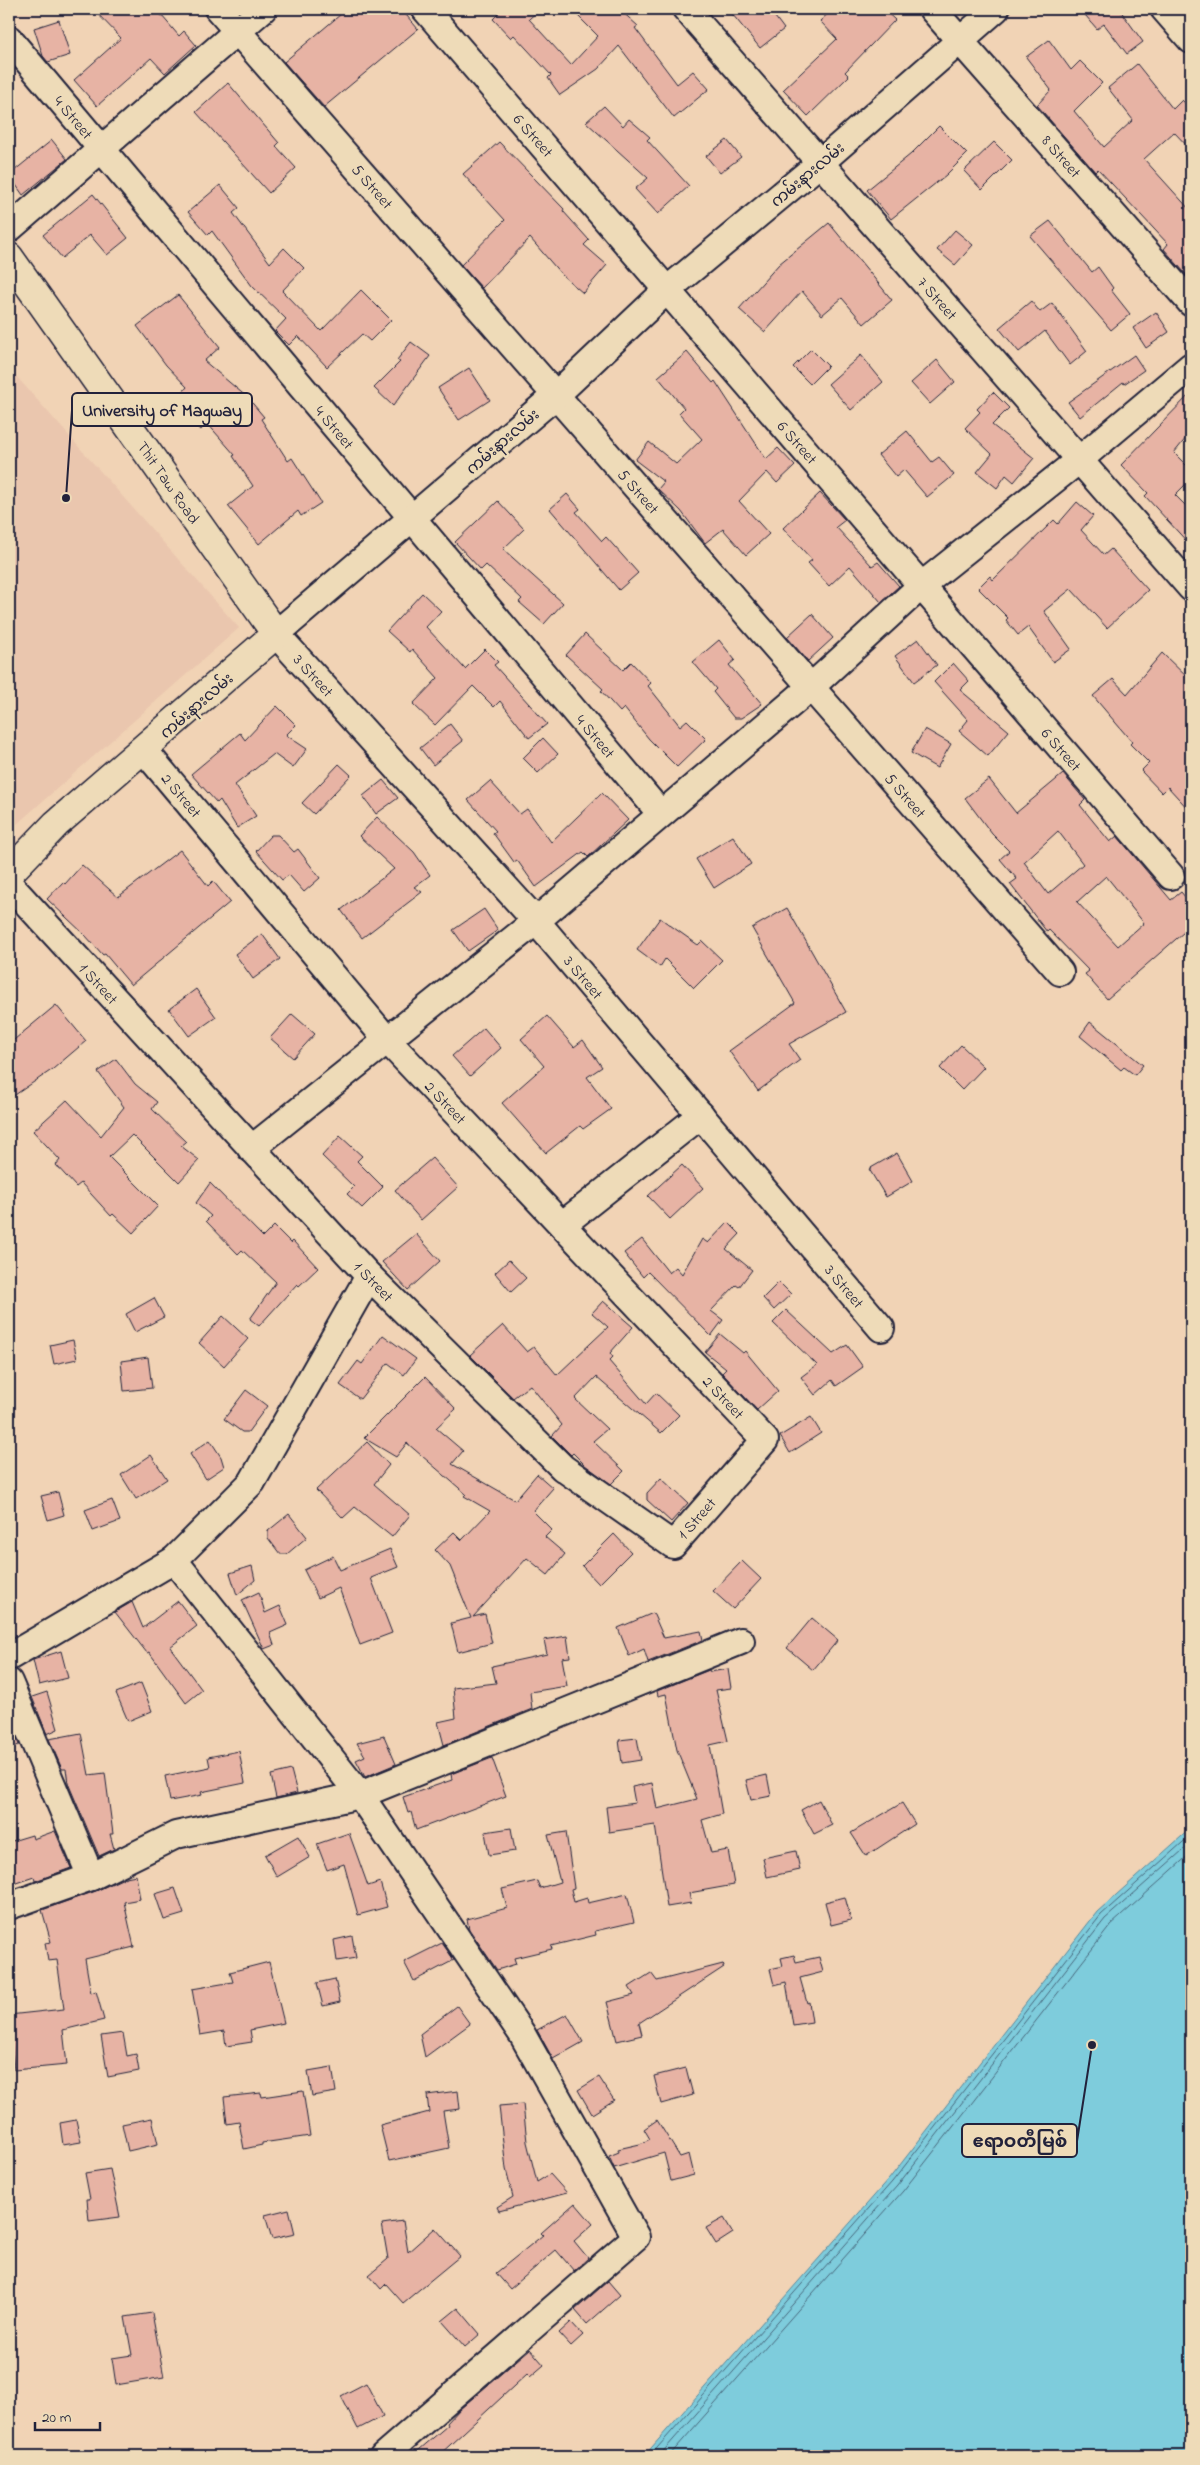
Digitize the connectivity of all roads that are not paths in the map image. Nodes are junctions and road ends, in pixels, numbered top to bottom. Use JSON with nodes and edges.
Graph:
{"nodes":[{"id":1,"x":218,"y":9,"type":"edge"},
{"id":2,"x":263,"y":9,"type":"edge"},
{"id":3,"x":425,"y":9,"type":"edge"},
{"id":4,"x":686,"y":9,"type":"edge"},
{"id":5,"x":932,"y":9,"type":"edge"},
{"id":6,"x":996,"y":9,"type":"edge"},
{"id":7,"x":1164,"y":9,"type":"edge"},
{"id":8,"x":238,"y":32,"type":"junction"},
{"id":9,"x":9,"y":39,"type":"edge"},
{"id":10,"x":1191,"y":40,"type":"edge"},
{"id":11,"x":960,"y":41,"type":"junction"},
{"id":12,"x":102,"y":150,"type":"junction"},
{"id":13,"x":820,"y":163,"type":"junction"},
{"id":14,"x":9,"y":230,"type":"edge"},
{"id":15,"x":9,"y":257,"type":"edge"},
{"id":16,"x":667,"y":290,"type":"junction"},
{"id":17,"x":1191,"y":303,"type":"edge"},
{"id":18,"x":1191,"y":366,"type":"edge"},
{"id":19,"x":556,"y":395,"type":"junction"},
{"id":20,"x":1079,"y":460,"type":"junction"},
{"id":21,"x":412,"y":518,"type":"junction"},
{"id":22,"x":921,"y":586,"type":"junction"},
{"id":23,"x":1191,"y":588,"type":"edge"},
{"id":24,"x":276,"y":634,"type":"junction"},
{"id":25,"x":811,"y":687,"type":"junction"},
{"id":26,"x":144,"y":750,"type":"junction"},
{"id":27,"x":662,"y":814,"type":"junction"},
{"id":28,"x":9,"y":873,"type":"edge"},
{"id":29,"x":1171,"y":876,"type":"dead end"},
{"id":30,"x":9,"y":884,"type":"edge"},
{"id":31,"x":536,"y":921,"type":"junction"},
{"id":32,"x":1060,"y":972,"type":"dead end"},
{"id":33,"x":387,"y":1040,"type":"junction"},
{"id":34,"x":701,"y":1115,"type":"junction"},
{"id":35,"x":251,"y":1148,"type":"junction"},
{"id":36,"x":562,"y":1225,"type":"junction"},
{"id":37,"x":369,"y":1276,"type":"junction"},
{"id":38,"x":881,"y":1328,"type":"dead end"},
{"id":39,"x":765,"y":1440,"type":"joint"},
{"id":40,"x":174,"y":1560,"type":"junction"},
{"id":41,"x":741,"y":1641,"type":"dead end"},
{"id":42,"x":9,"y":1657,"type":"edge"},
{"id":43,"x":9,"y":1682,"type":"edge"},
{"id":44,"x":360,"y":1795,"type":"junction"},
{"id":45,"x":91,"y":1877,"type":"junction"},
{"id":46,"x":9,"y":1906,"type":"edge"},
{"id":47,"x":383,"y":2456,"type":"edge"}],
"edges":[{"from":1,"to":8,"type":"street","name":"5 Street"},
{"from":2,"to":8,"type":"street"},
{"from":3,"to":16,"type":"street","name":"6 Street"},
{"from":4,"to":13,"type":"street","name":"7 Street"},
{"from":5,"to":11,"type":"street","name":"8 Street"},
{"from":6,"to":11,"type":"street","name":"ကမ်းနားလမ်း"},
{"from":7,"to":10,"type":"street"},
{"from":8,"to":12,"type":"street"},
{"from":8,"to":19,"type":"street","name":"5 Street"},
{"from":9,"to":12,"type":"street","name":"4 Street"},
{"from":11,"to":13,"type":"street","name":"ကမ်းနားလမ်း"},
{"from":11,"to":17,"type":"street","name":"8 Street"},
{"from":12,"to":14,"type":"street"},
{"from":12,"to":21,"type":"street","name":"4 Street"},
{"from":13,"to":16,"type":"street","name":"ကမ်းနားလမ်း"},
{"from":13,"to":20,"type":"street","name":"7 Street"},
{"from":15,"to":24,"type":"street","name":"Thit Taw Road"},
{"from":16,"to":19,"type":"street","name":"ကမ်းနားလမ်း"},
{"from":16,"to":22,"type":"street","name":"6 Street"},
{"from":18,"to":20,"type":"street"},
{"from":19,"to":21,"type":"street","name":"ကမ်းနားလမ်း"},
{"from":19,"to":25,"type":"street","name":"5 Street"},
{"from":20,"to":22,"type":"street"},
{"from":20,"to":23,"type":"street","name":"7 Street"},
{"from":21,"to":24,"type":"street","name":"ကမ်းနားလမ်း"},
{"from":21,"to":27,"type":"street","name":"4 Street"},
{"from":22,"to":25,"type":"street"},
{"from":22,"to":29,"type":"street","name":"6 Street"},
{"from":24,"to":26,"type":"street","name":"ကမ်းနားလမ်း"},
{"from":24,"to":31,"type":"street","name":"3 Street"},
{"from":25,"to":27,"type":"street"},
{"from":25,"to":32,"type":"street","name":"5 Street"},
{"from":26,"to":28,"type":"street","name":"ကမ်းနားလမ်း"},
{"from":26,"to":33,"type":"street","name":"2 Street"},
{"from":27,"to":31,"type":"street"},
{"from":30,"to":35,"type":"street","name":"1 Street"},
{"from":31,"to":33,"type":"street"},
{"from":31,"to":34,"type":"street","name":"3 Street"},
{"from":33,"to":35,"type":"street"},
{"from":33,"to":36,"type":"street","name":"2 Street"},
{"from":34,"to":36,"type":"street"},
{"from":34,"to":38,"type":"street","name":"3 Street"},
{"from":35,"to":37,"type":"street","name":"1 Street"},
{"from":36,"to":39,"type":"street","name":"2 Street"},
{"from":37,"to":39,"type":"street","name":"1 Street"},
{"from":37,"to":40,"type":"street"},
{"from":40,"to":42,"type":"street"},
{"from":40,"to":44,"type":"street"},
{"from":41,"to":44,"type":"street"},
{"from":43,"to":45,"type":"street"},
{"from":44,"to":45,"type":"street"},
{"from":44,"to":47,"type":"street"},
{"from":45,"to":46,"type":"street"}]}
